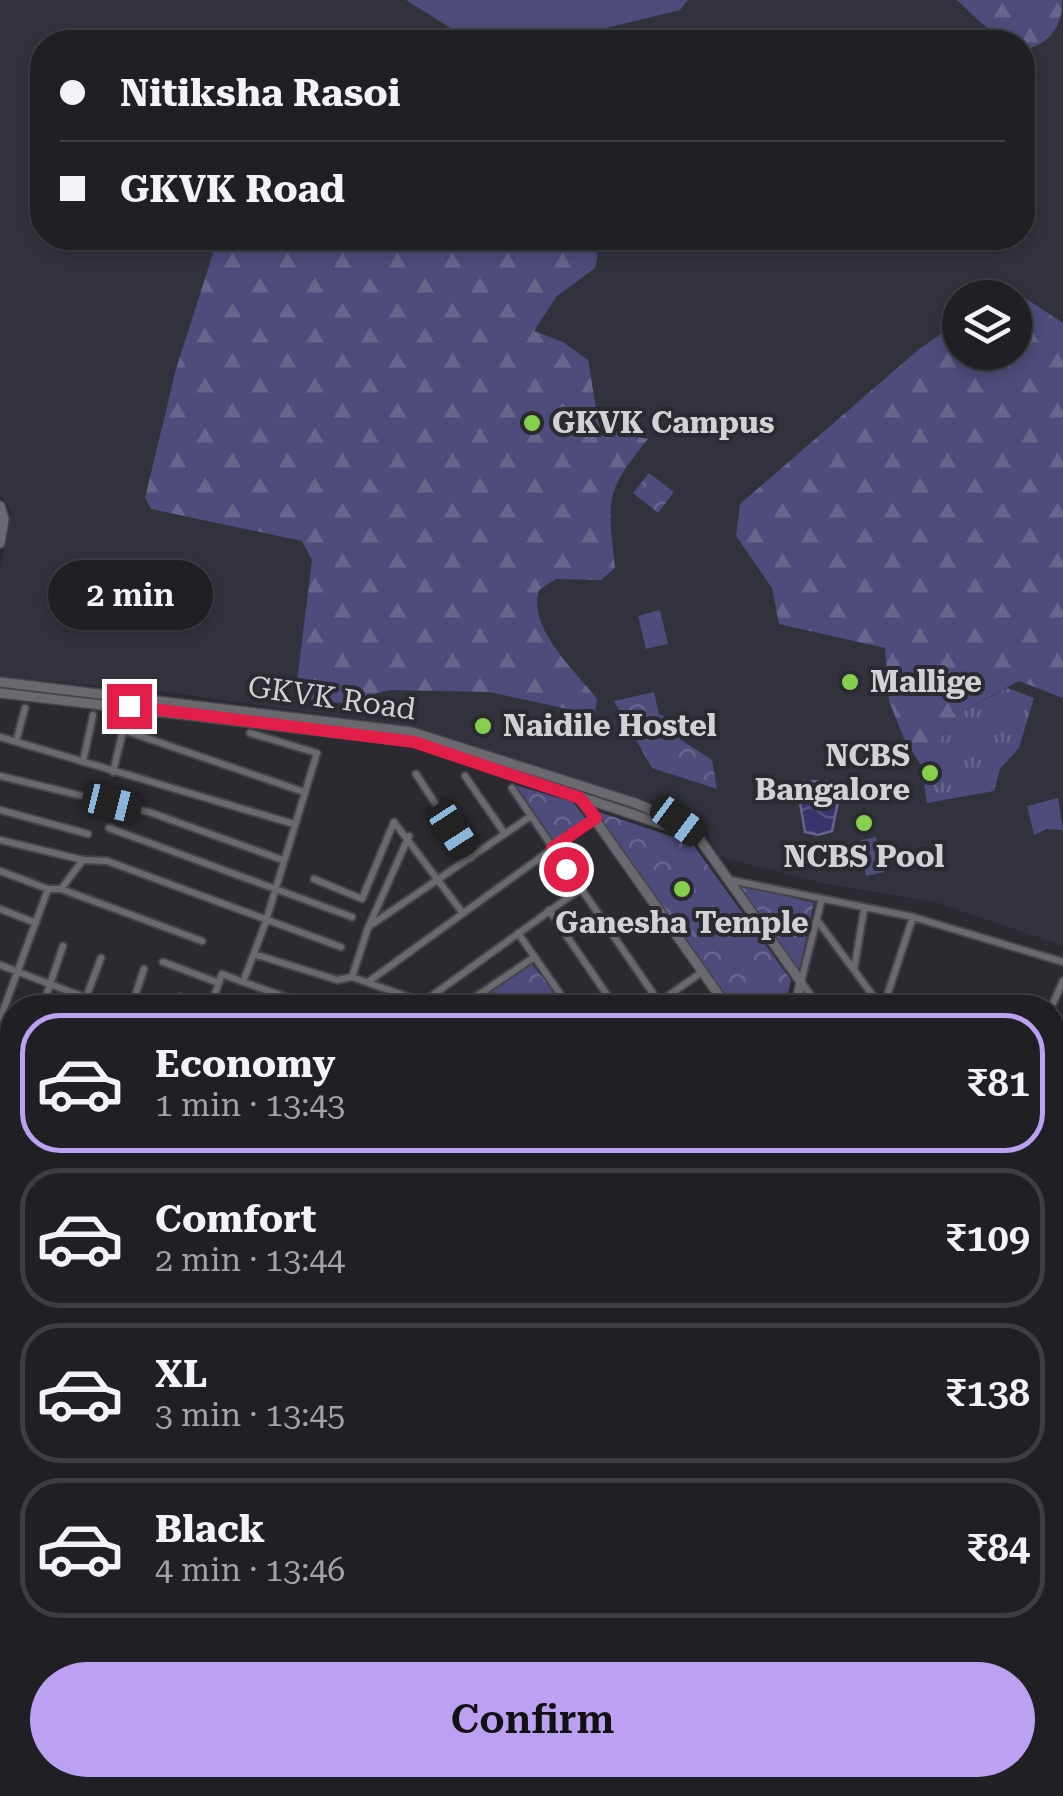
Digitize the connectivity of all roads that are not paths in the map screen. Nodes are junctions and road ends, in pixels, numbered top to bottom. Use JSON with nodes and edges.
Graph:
{"nodes":[{"id":1,"x":0,"y":506,"type":"edge"},
{"id":2,"x":0,"y":542,"type":"edge"},
{"id":3,"x":0,"y":682,"type":"edge"},
{"id":4,"x":0,"y":694,"type":"edge"},
{"id":5,"x":130,"y":701,"type":"junction"},
{"id":6,"x":25,"y":708,"type":"dead end"},
{"id":7,"x":93,"y":714,"type":"dead end"},
{"id":8,"x":321,"y":724,"type":"junction"},
{"id":9,"x":123,"y":730,"type":"junction"},
{"id":10,"x":250,"y":732,"type":"dead end"},
{"id":11,"x":0,"y":737,"type":"edge"},
{"id":12,"x":16,"y":742,"type":"junction"},
{"id":13,"x":82,"y":762,"type":"junction"},
{"id":14,"x":112,"y":772,"type":"junction"},
{"id":15,"x":416,"y":774,"type":"dead end"},
{"id":16,"x":0,"y":776,"type":"edge"},
{"id":17,"x":465,"y":776,"type":"dead end"},
{"id":18,"x":570,"y":782,"type":"junction"},
{"id":19,"x":512,"y":788,"type":"dead end"},
{"id":20,"x":304,"y":792,"type":"junction"},
{"id":21,"x":566,"y":794,"type":"junction"},
{"id":22,"x":580,"y":798,"type":"junction"},
{"id":23,"x":0,"y":810,"type":"edge"},
{"id":24,"x":531,"y":816,"type":"junction"},
{"id":25,"x":596,"y":818,"type":"junction"},
{"id":26,"x":294,"y":824,"type":"junction"},
{"id":27,"x":109,"y":828,"type":"dead end"},
{"id":28,"x":88,"y":834,"type":"dead end"},
{"id":29,"x":505,"y":834,"type":"junction"},
{"id":30,"x":409,"y":836,"type":"junction"},
{"id":31,"x":698,"y":837,"type":"junction"},
{"id":32,"x":0,"y":840,"type":"edge"},
{"id":33,"x":552,"y":848,"type":"junction"},
{"id":34,"x":471,"y":858,"type":"junction"},
{"id":35,"x":83,"y":860,"type":"junction"},
{"id":36,"x":283,"y":860,"type":"junction"},
{"id":37,"x":0,"y":871,"type":"edge"},
{"id":38,"x":440,"y":878,"type":"junction"},
{"id":39,"x":314,"y":879,"type":"dead end"},
{"id":40,"x":728,"y":880,"type":"junction"},
{"id":41,"x":61,"y":888,"type":"junction"},
{"id":42,"x":48,"y":889,"type":"junction"},
{"id":43,"x":274,"y":890,"type":"junction"},
{"id":44,"x":580,"y":890,"type":"junction"},
{"id":45,"x":821,"y":902,"type":"junction"},
{"id":46,"x":864,"y":908,"type":"junction"},
{"id":47,"x":0,"y":909,"type":"edge"},
{"id":48,"x":549,"y":910,"type":"junction"},
{"id":49,"x":462,"y":912,"type":"junction"},
{"id":50,"x":352,"y":916,"type":"dead end"},
{"id":51,"x":913,"y":917,"type":"junction"},
{"id":52,"x":816,"y":919,"type":"junction"},
{"id":53,"x":266,"y":922,"type":"junction"},
{"id":54,"x":36,"y":923,"type":"junction"},
{"id":55,"x":368,"y":928,"type":"junction"},
{"id":56,"x":518,"y":933,"type":"junction"},
{"id":57,"x":202,"y":941,"type":"dead end"},
{"id":58,"x":63,"y":946,"type":"dead end"},
{"id":59,"x":341,"y":948,"type":"dead end"},
{"id":60,"x":254,"y":954,"type":"junction"},
{"id":61,"x":101,"y":958,"type":"dead end"},
{"id":62,"x":533,"y":958,"type":"junction"},
{"id":63,"x":163,"y":962,"type":"dead end"},
{"id":64,"x":1063,"y":962,"type":"edge"},
{"id":65,"x":0,"y":965,"type":"edge"},
{"id":66,"x":144,"y":969,"type":"dead end"},
{"id":67,"x":854,"y":970,"type":"junction"},
{"id":68,"x":18,"y":972,"type":"junction"},
{"id":69,"x":702,"y":972,"type":"junction"},
{"id":70,"x":352,"y":977,"type":"junction"},
{"id":71,"x":219,"y":982,"type":"junction"},
{"id":72,"x":242,"y":982,"type":"junction"},
{"id":73,"x":368,"y":982,"type":"junction"},
{"id":74,"x":801,"y":982,"type":"junction"},
{"id":75,"x":50,"y":984,"type":"junction"},
{"id":76,"x":9,"y":995,"type":"edge"},
{"id":77,"x":46,"y":995,"type":"edge"},
{"id":78,"x":80,"y":995,"type":"edge"},
{"id":79,"x":87,"y":995,"type":"edge"},
{"id":80,"x":135,"y":995,"type":"edge"},
{"id":81,"x":214,"y":995,"type":"edge"},
{"id":82,"x":283,"y":995,"type":"edge"},
{"id":83,"x":410,"y":995,"type":"edge"},
{"id":84,"x":433,"y":995,"type":"edge"},
{"id":85,"x":479,"y":995,"type":"edge"},
{"id":86,"x":560,"y":995,"type":"edge"},
{"id":87,"x":607,"y":995,"type":"edge"},
{"id":88,"x":655,"y":995,"type":"edge"},
{"id":89,"x":674,"y":995,"type":"edge"},
{"id":90,"x":719,"y":995,"type":"edge"},
{"id":91,"x":798,"y":995,"type":"edge"},
{"id":92,"x":811,"y":995,"type":"edge"},
{"id":93,"x":872,"y":995,"type":"edge"},
{"id":94,"x":886,"y":995,"type":"edge"}],
"edges":[{"from":1,"to":2,"type":"main road"},
{"from":3,"to":5,"type":"main road","name":"GKVK Road"},
{"from":4,"to":5,"type":"main road","name":"GKVK Road"},
{"from":5,"to":8,"type":"main road","name":"GKVK Road"},
{"from":5,"to":9,"type":"street"},
{"from":6,"to":12,"type":"street"},
{"from":7,"to":13,"type":"street"},
{"from":8,"to":18,"type":"main road","name":"GKVK Road"},
{"from":8,"to":21,"type":"main road","name":"GKVK Road"},
{"from":9,"to":14,"type":"street"},
{"from":9,"to":20,"type":"street"},
{"from":10,"to":20,"type":"street"},
{"from":11,"to":12,"type":"street"},
{"from":12,"to":13,"type":"street"},
{"from":13,"to":14,"type":"street"},
{"from":14,"to":26,"type":"street"},
{"from":15,"to":34,"type":"street"},
{"from":16,"to":36,"type":"street"},
{"from":17,"to":29,"type":"street"},
{"from":18,"to":21,"type":"main road"},
{"from":18,"to":31,"type":"main road","name":"GKVK Road"},
{"from":19,"to":24,"type":"street"},
{"from":20,"to":26,"type":"street"},
{"from":21,"to":22,"type":"main road","name":"GKVK Road"},
{"from":22,"to":25,"type":"main road"},
{"from":22,"to":31,"type":"main road","name":"GKVK Road"},
{"from":23,"to":28,"type":"street"},
{"from":24,"to":29,"type":"street"},
{"from":24,"to":33,"type":"street"},
{"from":25,"to":33,"type":"street"},
{"from":25,"to":69,"type":"main road"},
{"from":26,"to":36,"type":"street"},
{"from":27,"to":43,"type":"street"},
{"from":29,"to":34,"type":"street"},
{"from":30,"to":38,"type":"street"},
{"from":30,"to":39,"type":"street"},
{"from":30,"to":55,"type":"street"},
{"from":31,"to":40,"type":"main road","name":"GKVK Road"},
{"from":32,"to":35,"type":"street"},
{"from":33,"to":44,"type":"street"},
{"from":33,"to":49,"type":"street"},
{"from":34,"to":38,"type":"street"},
{"from":35,"to":41,"type":"street"},
{"from":35,"to":53,"type":"street"},
{"from":36,"to":43,"type":"street"},
{"from":37,"to":42,"type":"street"},
{"from":38,"to":49,"type":"street"},
{"from":38,"to":55,"type":"street"},
{"from":40,"to":45,"type":"street"},
{"from":40,"to":74,"type":"main road","name":"GKVK Road"},
{"from":41,"to":42,"type":"street"},
{"from":41,"to":57,"type":"street"},
{"from":42,"to":54,"type":"street"},
{"from":43,"to":50,"type":"street"},
{"from":43,"to":53,"type":"street"},
{"from":44,"to":48,"type":"street"},
{"from":44,"to":88,"type":"street"},
{"from":45,"to":46,"type":"street"},
{"from":45,"to":52,"type":"street"},
{"from":46,"to":51,"type":"street"},
{"from":46,"to":67,"type":"street"},
{"from":47,"to":54,"type":"street"},
{"from":48,"to":56,"type":"street"},
{"from":48,"to":87,"type":"street"},
{"from":49,"to":73,"type":"street"},
{"from":51,"to":64,"type":"street"},
{"from":51,"to":94,"type":"street"},
{"from":52,"to":67,"type":"street"},
{"from":52,"to":74,"type":"street"},
{"from":53,"to":59,"type":"street"},
{"from":53,"to":60,"type":"street"},
{"from":54,"to":68,"type":"street"},
{"from":55,"to":70,"type":"street"},
{"from":56,"to":62,"type":"street"},
{"from":56,"to":84,"type":"street"},
{"from":58,"to":75,"type":"street"},
{"from":60,"to":70,"type":"street"},
{"from":60,"to":72,"type":"street"},
{"from":61,"to":79,"type":"street"},
{"from":62,"to":85,"type":"street"},
{"from":62,"to":86,"type":"street"},
{"from":63,"to":71,"type":"street"},
{"from":65,"to":68,"type":"street"},
{"from":66,"to":80,"type":"street"},
{"from":67,"to":93,"type":"street"},
{"from":68,"to":75,"type":"street"},
{"from":68,"to":76,"type":"street"},
{"from":69,"to":89,"type":"street"},
{"from":69,"to":90,"type":"main road"},
{"from":70,"to":73,"type":"street"},
{"from":71,"to":72,"type":"street"},
{"from":71,"to":81,"type":"street"},
{"from":72,"to":82,"type":"street"},
{"from":73,"to":83,"type":"street"},
{"from":74,"to":91,"type":"main road"},
{"from":74,"to":92,"type":"street"},
{"from":75,"to":77,"type":"street"},
{"from":75,"to":78,"type":"street"}]}
